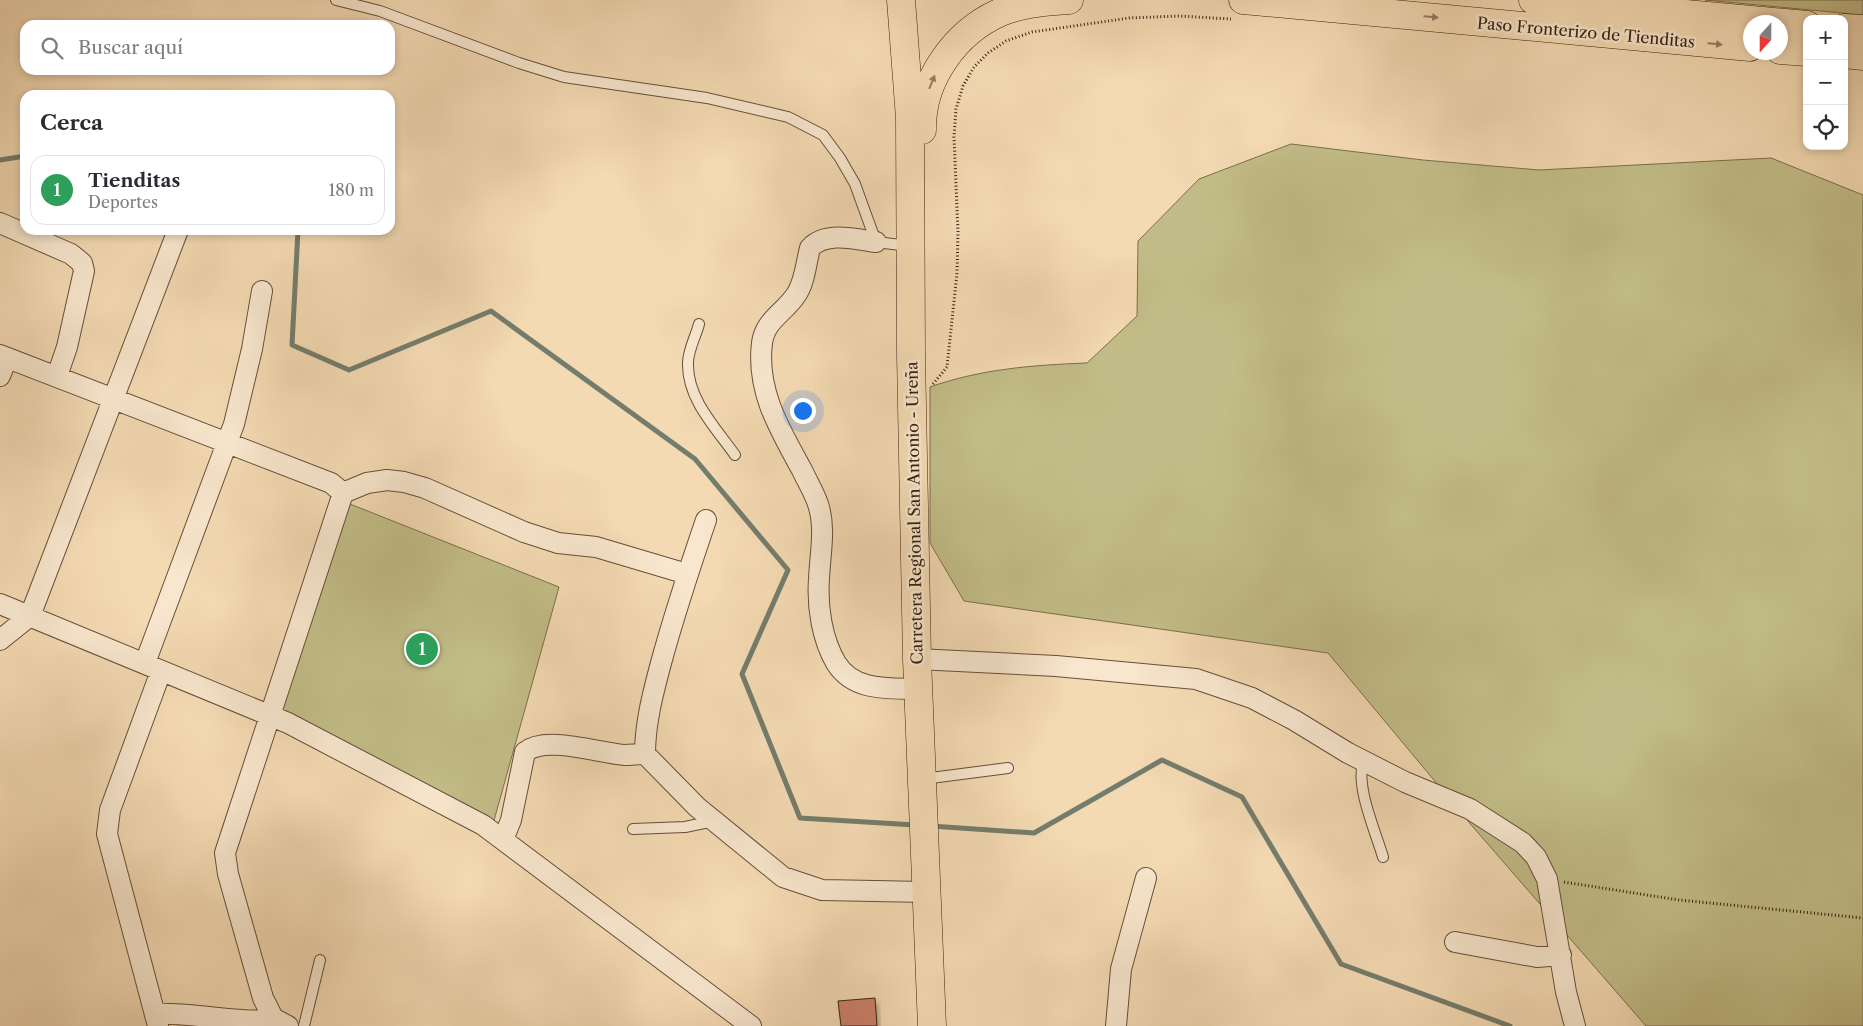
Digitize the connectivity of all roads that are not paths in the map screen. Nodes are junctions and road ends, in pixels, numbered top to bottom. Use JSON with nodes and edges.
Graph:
{"nodes":[{"id":1,"x":336,"y":0,"type":"edge"},
{"id":2,"x":901,"y":0,"type":"edge"},
{"id":3,"x":1069,"y":0,"type":"edge"},
{"id":4,"x":1533,"y":0,"type":"edge"},
{"id":5,"x":1238,"y":10,"type":"edge"},
{"id":6,"x":1803,"y":25,"type":"edge"},
{"id":7,"x":1848,"y":28,"type":"edge"},
{"id":8,"x":1863,"y":29,"type":"edge"},
{"id":9,"x":1743,"y":46,"type":"edge"},
{"id":10,"x":1788,"y":51,"type":"edge"},
{"id":11,"x":1803,"y":52,"type":"edge"},
{"id":12,"x":1848,"y":54,"type":"edge"},
{"id":13,"x":1863,"y":56,"type":"edge"},
{"id":14,"x":0,"y":223,"type":"edge"},
{"id":15,"x":20,"y":232,"type":"edge"},
{"id":16,"x":28,"y":235,"type":"edge"},
{"id":17,"x":176,"y":235,"type":"edge"},
{"id":18,"x":876,"y":242,"type":"junction"},
{"id":19,"x":909,"y":246,"type":"junction"},
{"id":20,"x":262,"y":291,"type":"dead end"},
{"id":21,"x":699,"y":324,"type":"dead end"},
{"id":22,"x":911,"y":355,"type":"junction"},
{"id":23,"x":4,"y":357,"type":"edge"},
{"id":24,"x":0,"y":376,"type":"edge"},
{"id":25,"x":56,"y":376,"type":"junction"},
{"id":26,"x":112,"y":398,"type":"junction"},
{"id":27,"x":226,"y":443,"type":"junction"},
{"id":28,"x":736,"y":455,"type":"dead end"},
{"id":29,"x":343,"y":494,"type":"junction"},
{"id":30,"x":706,"y":520,"type":"dead end"},
{"id":31,"x":687,"y":574,"type":"junction"},
{"id":32,"x":0,"y":604,"type":"edge"},
{"id":33,"x":30,"y":616,"type":"junction"},
{"id":34,"x":0,"y":640,"type":"edge"},
{"id":35,"x":917,"y":660,"type":"junction"},
{"id":36,"x":153,"y":667,"type":"junction"},
{"id":37,"x":918,"y":689,"type":"junction"},
{"id":38,"x":270,"y":714,"type":"junction"},
{"id":39,"x":645,"y":754,"type":"junction"},
{"id":40,"x":1364,"y":761,"type":"junction"},
{"id":41,"x":1008,"y":768,"type":"dead end"},
{"id":42,"x":924,"y":791,"type":"junction"},
{"id":43,"x":715,"y":821,"type":"junction"},
{"id":44,"x":633,"y":829,"type":"dead end"},
{"id":45,"x":503,"y":840,"type":"junction"},
{"id":46,"x":1383,"y":857,"type":"dead end"},
{"id":47,"x":1146,"y":878,"type":"dead end"},
{"id":48,"x":926,"y":892,"type":"junction"},
{"id":49,"x":1455,"y":942,"type":"dead end"},
{"id":50,"x":1561,"y":955,"type":"junction"},
{"id":51,"x":320,"y":960,"type":"dead end"},
{"id":52,"x":157,"y":1020,"type":"edge"},
{"id":53,"x":281,"y":1022,"type":"edge"},
{"id":54,"x":304,"y":1026,"type":"edge"},
{"id":55,"x":751,"y":1026,"type":"edge"},
{"id":56,"x":932,"y":1026,"type":"edge"},
{"id":57,"x":1116,"y":1026,"type":"edge"},
{"id":58,"x":1576,"y":1026,"type":"edge"}],
"edges":[{"from":1,"to":18,"type":"lane"},
{"from":2,"to":19,"type":"main road","name":"Carretera Regional San Antonio - Ureña"},
{"from":22,"to":3,"type":"main road","one_way":true},
{"from":4,"to":6,"type":"main road","name":"Paso Fronterizo de Tienditas"},
{"from":5,"to":9,"type":"main road","name":"Paso Fronterizo de Tienditas","one_way":true},
{"from":7,"to":8,"type":"main road"},
{"from":10,"to":11,"type":"main road"},
{"from":12,"to":13,"type":"main road"},
{"from":14,"to":15,"type":"street"},
{"from":16,"to":25,"type":"street"},
{"from":17,"to":26,"type":"street"},
{"from":18,"to":19,"type":"lane"},
{"from":18,"to":37,"type":"street"},
{"from":19,"to":22,"type":"main road","name":"Carretera Regional San Antonio - Ureña"},
{"from":20,"to":27,"type":"street"},
{"from":21,"to":28,"type":"lane"},
{"from":22,"to":35,"type":"main road","name":"Carretera Regional San Antonio - Ureña"},
{"from":23,"to":24,"type":"street"},
{"from":23,"to":25,"type":"street"},
{"from":25,"to":26,"type":"street"},
{"from":26,"to":27,"type":"street"},
{"from":26,"to":33,"type":"street"},
{"from":27,"to":29,"type":"street"},
{"from":27,"to":36,"type":"street"},
{"from":29,"to":31,"type":"street"},
{"from":29,"to":38,"type":"street"},
{"from":30,"to":31,"type":"street"},
{"from":31,"to":39,"type":"street"},
{"from":32,"to":33,"type":"street"},
{"from":33,"to":34,"type":"street"},
{"from":33,"to":36,"type":"street"},
{"from":35,"to":37,"type":"main road","name":"Carretera Regional San Antonio - Ureña"},
{"from":35,"to":40,"type":"street"},
{"from":36,"to":38,"type":"street"},
{"from":36,"to":52,"type":"street"},
{"from":37,"to":42,"type":"main road","name":"Carretera Regional San Antonio - Ureña"},
{"from":38,"to":45,"type":"street"},
{"from":38,"to":53,"type":"street"},
{"from":39,"to":43,"type":"street"},
{"from":39,"to":45,"type":"street"},
{"from":40,"to":46,"type":"lane"},
{"from":40,"to":50,"type":"street"},
{"from":41,"to":42,"type":"lane"},
{"from":42,"to":48,"type":"main road","name":"Carretera Regional San Antonio - Ureña"},
{"from":43,"to":44,"type":"lane"},
{"from":43,"to":48,"type":"street"},
{"from":45,"to":55,"type":"street"},
{"from":47,"to":57,"type":"street"},
{"from":48,"to":56,"type":"main road","name":"Carretera Regional San Antonio - Ureña"},
{"from":49,"to":50,"type":"street"},
{"from":50,"to":58,"type":"street"},
{"from":51,"to":54,"type":"lane"},
{"from":52,"to":53,"type":"street"}]}
